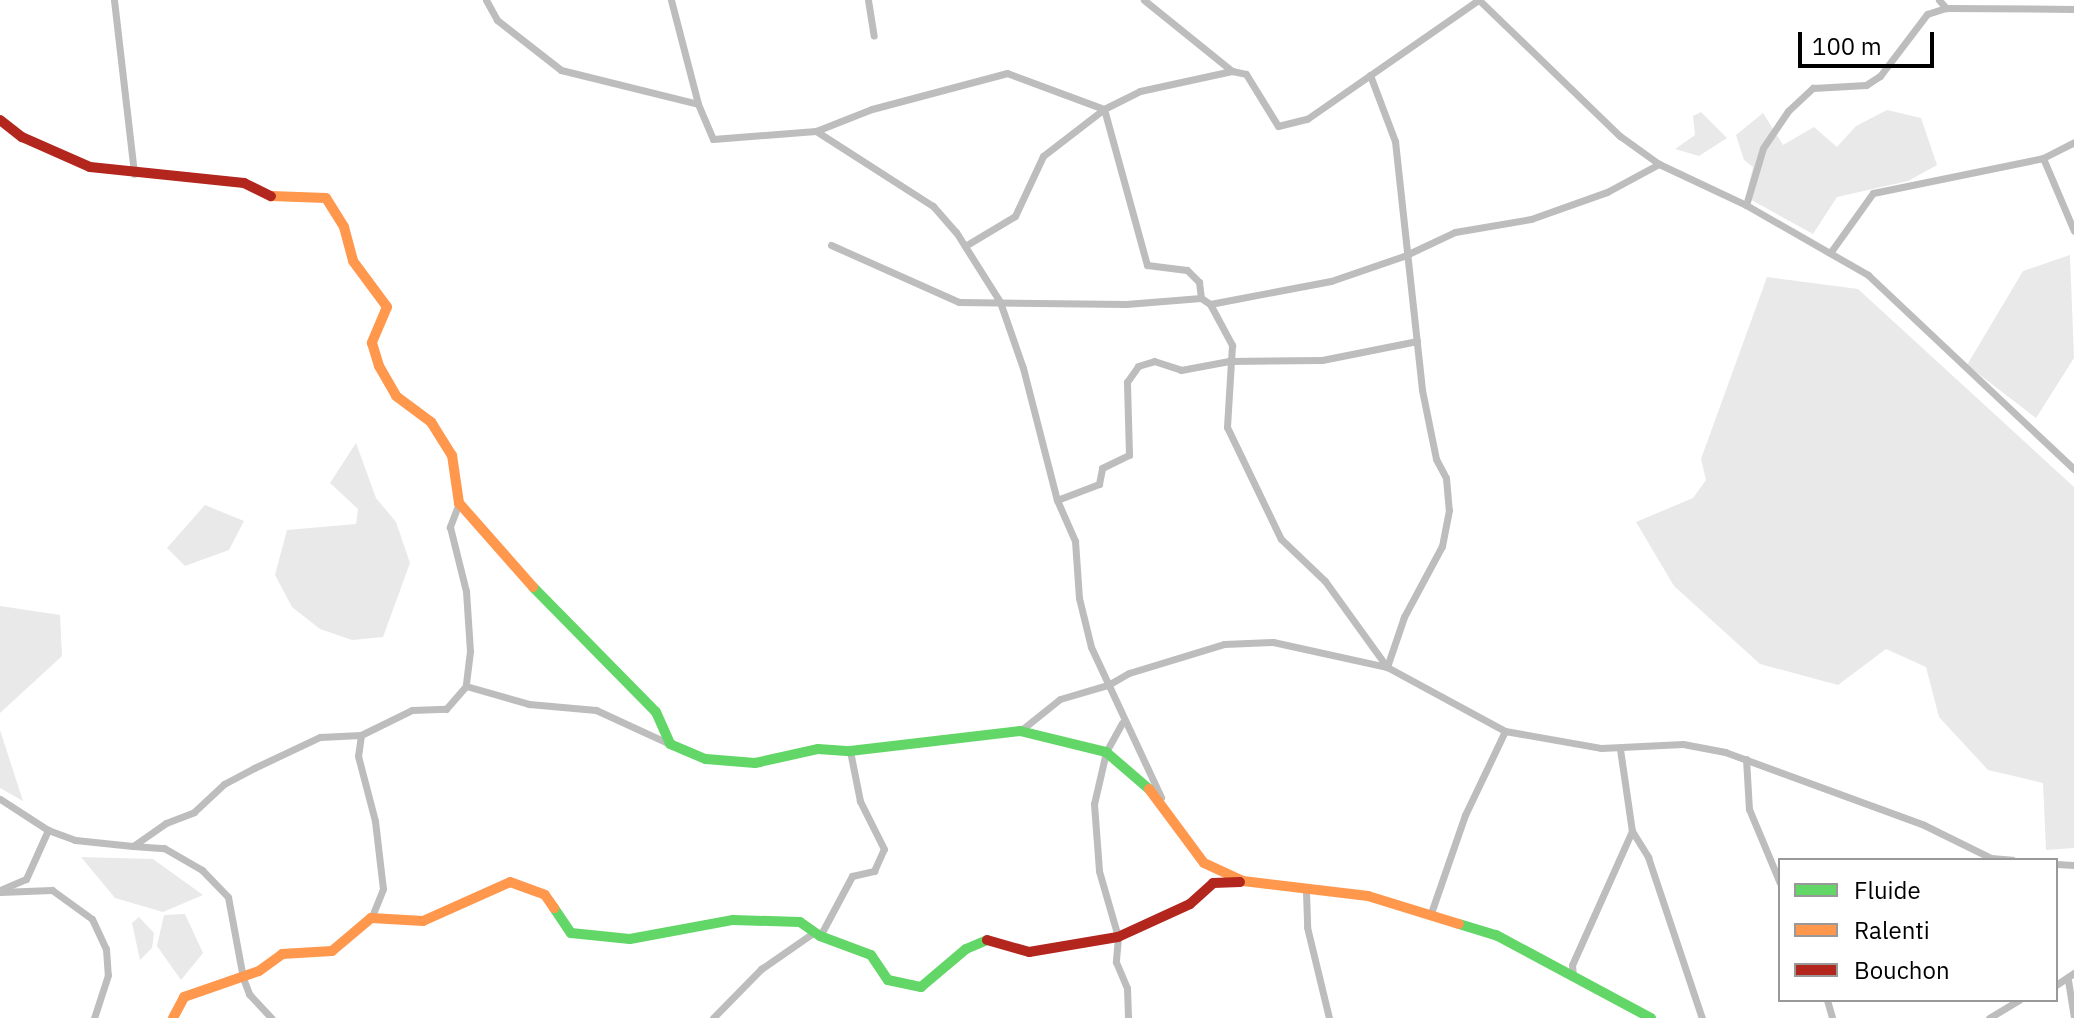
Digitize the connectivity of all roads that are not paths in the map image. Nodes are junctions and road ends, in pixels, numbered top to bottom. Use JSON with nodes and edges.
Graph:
{"nodes":[{"id":1,"x":114,"y":0,"type":"edge"},
{"id":2,"x":486,"y":0,"type":"edge"},
{"id":3,"x":671,"y":0,"type":"edge"},
{"id":4,"x":868,"y":0,"type":"edge"},
{"id":5,"x":1144,"y":0,"type":"edge"},
{"id":6,"x":1478,"y":0,"type":"edge"},
{"id":7,"x":1939,"y":0,"type":"edge"},
{"id":8,"x":2034,"y":4,"type":"edge"},
{"id":9,"x":1946,"y":8,"type":"junction"},
{"id":10,"x":2074,"y":9,"type":"edge"},
{"id":11,"x":874,"y":36,"type":"dead end"},
{"id":12,"x":1232,"y":71,"type":"junction"},
{"id":13,"x":1370,"y":75,"type":"junction"},
{"id":14,"x":698,"y":104,"type":"junction"},
{"id":15,"x":1104,"y":109,"type":"junction"},
{"id":16,"x":0,"y":120,"type":"edge"},
{"id":17,"x":816,"y":131,"type":"junction"},
{"id":18,"x":2074,"y":142,"type":"edge"},
{"id":19,"x":2043,"y":158,"type":"junction"},
{"id":20,"x":1659,"y":164,"type":"junction"},
{"id":21,"x":134,"y":174,"type":"junction"},
{"id":22,"x":1746,"y":205,"type":"junction"},
{"id":23,"x":2074,"y":231,"type":"edge"},
{"id":24,"x":831,"y":245,"type":"dead end"},
{"id":25,"x":965,"y":246,"type":"junction"},
{"id":26,"x":1830,"y":253,"type":"junction"},
{"id":27,"x":1404,"y":256,"type":"junction"},
{"id":28,"x":1201,"y":298,"type":"junction"},
{"id":29,"x":1000,"y":302,"type":"junction"},
{"id":30,"x":1210,"y":304,"type":"junction"},
{"id":31,"x":1417,"y":341,"type":"junction"},
{"id":32,"x":1229,"y":361,"type":"junction"},
{"id":33,"x":2074,"y":469,"type":"edge"},
{"id":34,"x":1057,"y":500,"type":"junction"},
{"id":35,"x":459,"y":503,"type":"junction"},
{"id":36,"x":1387,"y":667,"type":"junction"},
{"id":37,"x":1108,"y":685,"type":"junction"},
{"id":38,"x":466,"y":686,"type":"junction"},
{"id":39,"x":1122,"y":723,"type":"junction"},
{"id":40,"x":1020,"y":731,"type":"junction"},
{"id":41,"x":1505,"y":731,"type":"junction"},
{"id":42,"x":361,"y":735,"type":"junction"},
{"id":43,"x":670,"y":744,"type":"junction"},
{"id":44,"x":1620,"y":749,"type":"junction"},
{"id":45,"x":850,"y":751,"type":"junction"},
{"id":46,"x":1106,"y":752,"type":"junction"},
{"id":47,"x":1746,"y":759,"type":"junction"},
{"id":48,"x":0,"y":799,"type":"edge"},
{"id":49,"x":1166,"y":806,"type":"junction"},
{"id":50,"x":48,"y":830,"type":"junction"},
{"id":51,"x":1632,"y":831,"type":"junction"},
{"id":52,"x":133,"y":846,"type":"junction"},
{"id":53,"x":1991,"y":858,"type":"edge"},
{"id":54,"x":1778,"y":878,"type":"edge"},
{"id":55,"x":1243,"y":881,"type":"junction"},
{"id":56,"x":0,"y":891,"type":"edge"},
{"id":57,"x":1306,"y":892,"type":"junction"},
{"id":58,"x":1430,"y":916,"type":"junction"},
{"id":59,"x":371,"y":918,"type":"junction"},
{"id":60,"x":820,"y":936,"type":"junction"},
{"id":61,"x":1118,"y":937,"type":"junction"},
{"id":62,"x":2074,"y":973,"type":"edge"},
{"id":63,"x":1573,"y":976,"type":"junction"},
{"id":64,"x":243,"y":978,"type":"junction"},
{"id":65,"x":2068,"y":980,"type":"junction"},
{"id":66,"x":2058,"y":984,"type":"edge"},
{"id":67,"x":2016,"y":1002,"type":"edge"},
{"id":68,"x":2074,"y":1016,"type":"edge"},
{"id":69,"x":94,"y":1018,"type":"edge"},
{"id":70,"x":173,"y":1018,"type":"edge"},
{"id":71,"x":271,"y":1018,"type":"edge"},
{"id":72,"x":713,"y":1018,"type":"edge"},
{"id":73,"x":1128,"y":1018,"type":"edge"},
{"id":74,"x":1329,"y":1018,"type":"edge"},
{"id":75,"x":1651,"y":1018,"type":"edge"},
{"id":76,"x":1702,"y":1018,"type":"edge"},
{"id":77,"x":1989,"y":1018,"type":"edge"}],
"edges":[{"from":1,"to":21,"type":"street"},
{"from":2,"to":14,"type":"street"},
{"from":3,"to":14,"type":"street"},
{"from":4,"to":11,"type":"street"},
{"from":5,"to":12,"type":"street"},
{"from":6,"to":13,"type":"street"},
{"from":6,"to":20,"type":"street"},
{"from":7,"to":9,"type":"street"},
{"from":8,"to":9,"type":"street"},
{"from":8,"to":10,"type":"street"},
{"from":9,"to":22,"type":"street"},
{"from":12,"to":13,"type":"street"},
{"from":12,"to":15,"type":"street"},
{"from":13,"to":27,"type":"street"},
{"from":14,"to":17,"type":"street"},
{"from":15,"to":17,"type":"street"},
{"from":15,"to":25,"type":"street"},
{"from":15,"to":28,"type":"street"},
{"from":16,"to":21,"type":"street"},
{"from":17,"to":25,"type":"street"},
{"from":18,"to":19,"type":"street"},
{"from":19,"to":23,"type":"street"},
{"from":19,"to":26,"type":"street"},
{"from":20,"to":22,"type":"street"},
{"from":20,"to":27,"type":"street"},
{"from":21,"to":35,"type":"street"},
{"from":22,"to":26,"type":"street"},
{"from":24,"to":29,"type":"street"},
{"from":25,"to":29,"type":"street"},
{"from":26,"to":33,"type":"street"},
{"from":27,"to":30,"type":"street"},
{"from":27,"to":31,"type":"street"},
{"from":28,"to":29,"type":"street"},
{"from":28,"to":30,"type":"street"},
{"from":29,"to":34,"type":"street"},
{"from":30,"to":32,"type":"street"},
{"from":31,"to":32,"type":"street"},
{"from":31,"to":36,"type":"street"},
{"from":32,"to":34,"type":"street"},
{"from":32,"to":36,"type":"street"},
{"from":34,"to":37,"type":"street"},
{"from":35,"to":38,"type":"street"},
{"from":35,"to":43,"type":"street"},
{"from":36,"to":37,"type":"street"},
{"from":36,"to":41,"type":"street"},
{"from":37,"to":39,"type":"street"},
{"from":37,"to":40,"type":"street"},
{"from":38,"to":42,"type":"street"},
{"from":38,"to":43,"type":"street"},
{"from":39,"to":46,"type":"street"},
{"from":39,"to":49,"type":"street"},
{"from":40,"to":45,"type":"street"},
{"from":40,"to":46,"type":"street"},
{"from":41,"to":44,"type":"street"},
{"from":41,"to":58,"type":"street"},
{"from":42,"to":52,"type":"street"},
{"from":42,"to":59,"type":"street"},
{"from":43,"to":45,"type":"street"},
{"from":44,"to":47,"type":"street"},
{"from":44,"to":51,"type":"street"},
{"from":45,"to":60,"type":"street"},
{"from":46,"to":49,"type":"street"},
{"from":46,"to":61,"type":"street"},
{"from":47,"to":53,"type":"street"},
{"from":47,"to":54,"type":"street"},
{"from":48,"to":50,"type":"street"},
{"from":49,"to":55,"type":"street"},
{"from":50,"to":52,"type":"street"},
{"from":50,"to":56,"type":"street"},
{"from":51,"to":63,"type":"street"},
{"from":51,"to":76,"type":"street"},
{"from":52,"to":64,"type":"street"},
{"from":55,"to":57,"type":"street"},
{"from":55,"to":61,"type":"street"},
{"from":56,"to":69,"type":"street"},
{"from":57,"to":58,"type":"street"},
{"from":57,"to":74,"type":"street"},
{"from":58,"to":63,"type":"street"},
{"from":59,"to":60,"type":"street"},
{"from":59,"to":64,"type":"street"},
{"from":60,"to":61,"type":"street"},
{"from":60,"to":72,"type":"street"},
{"from":61,"to":73,"type":"street"},
{"from":62,"to":65,"type":"street"},
{"from":63,"to":75,"type":"street"},
{"from":64,"to":70,"type":"street"},
{"from":64,"to":71,"type":"street"},
{"from":65,"to":66,"type":"street"},
{"from":65,"to":68,"type":"street"},
{"from":67,"to":77,"type":"street"}]}
